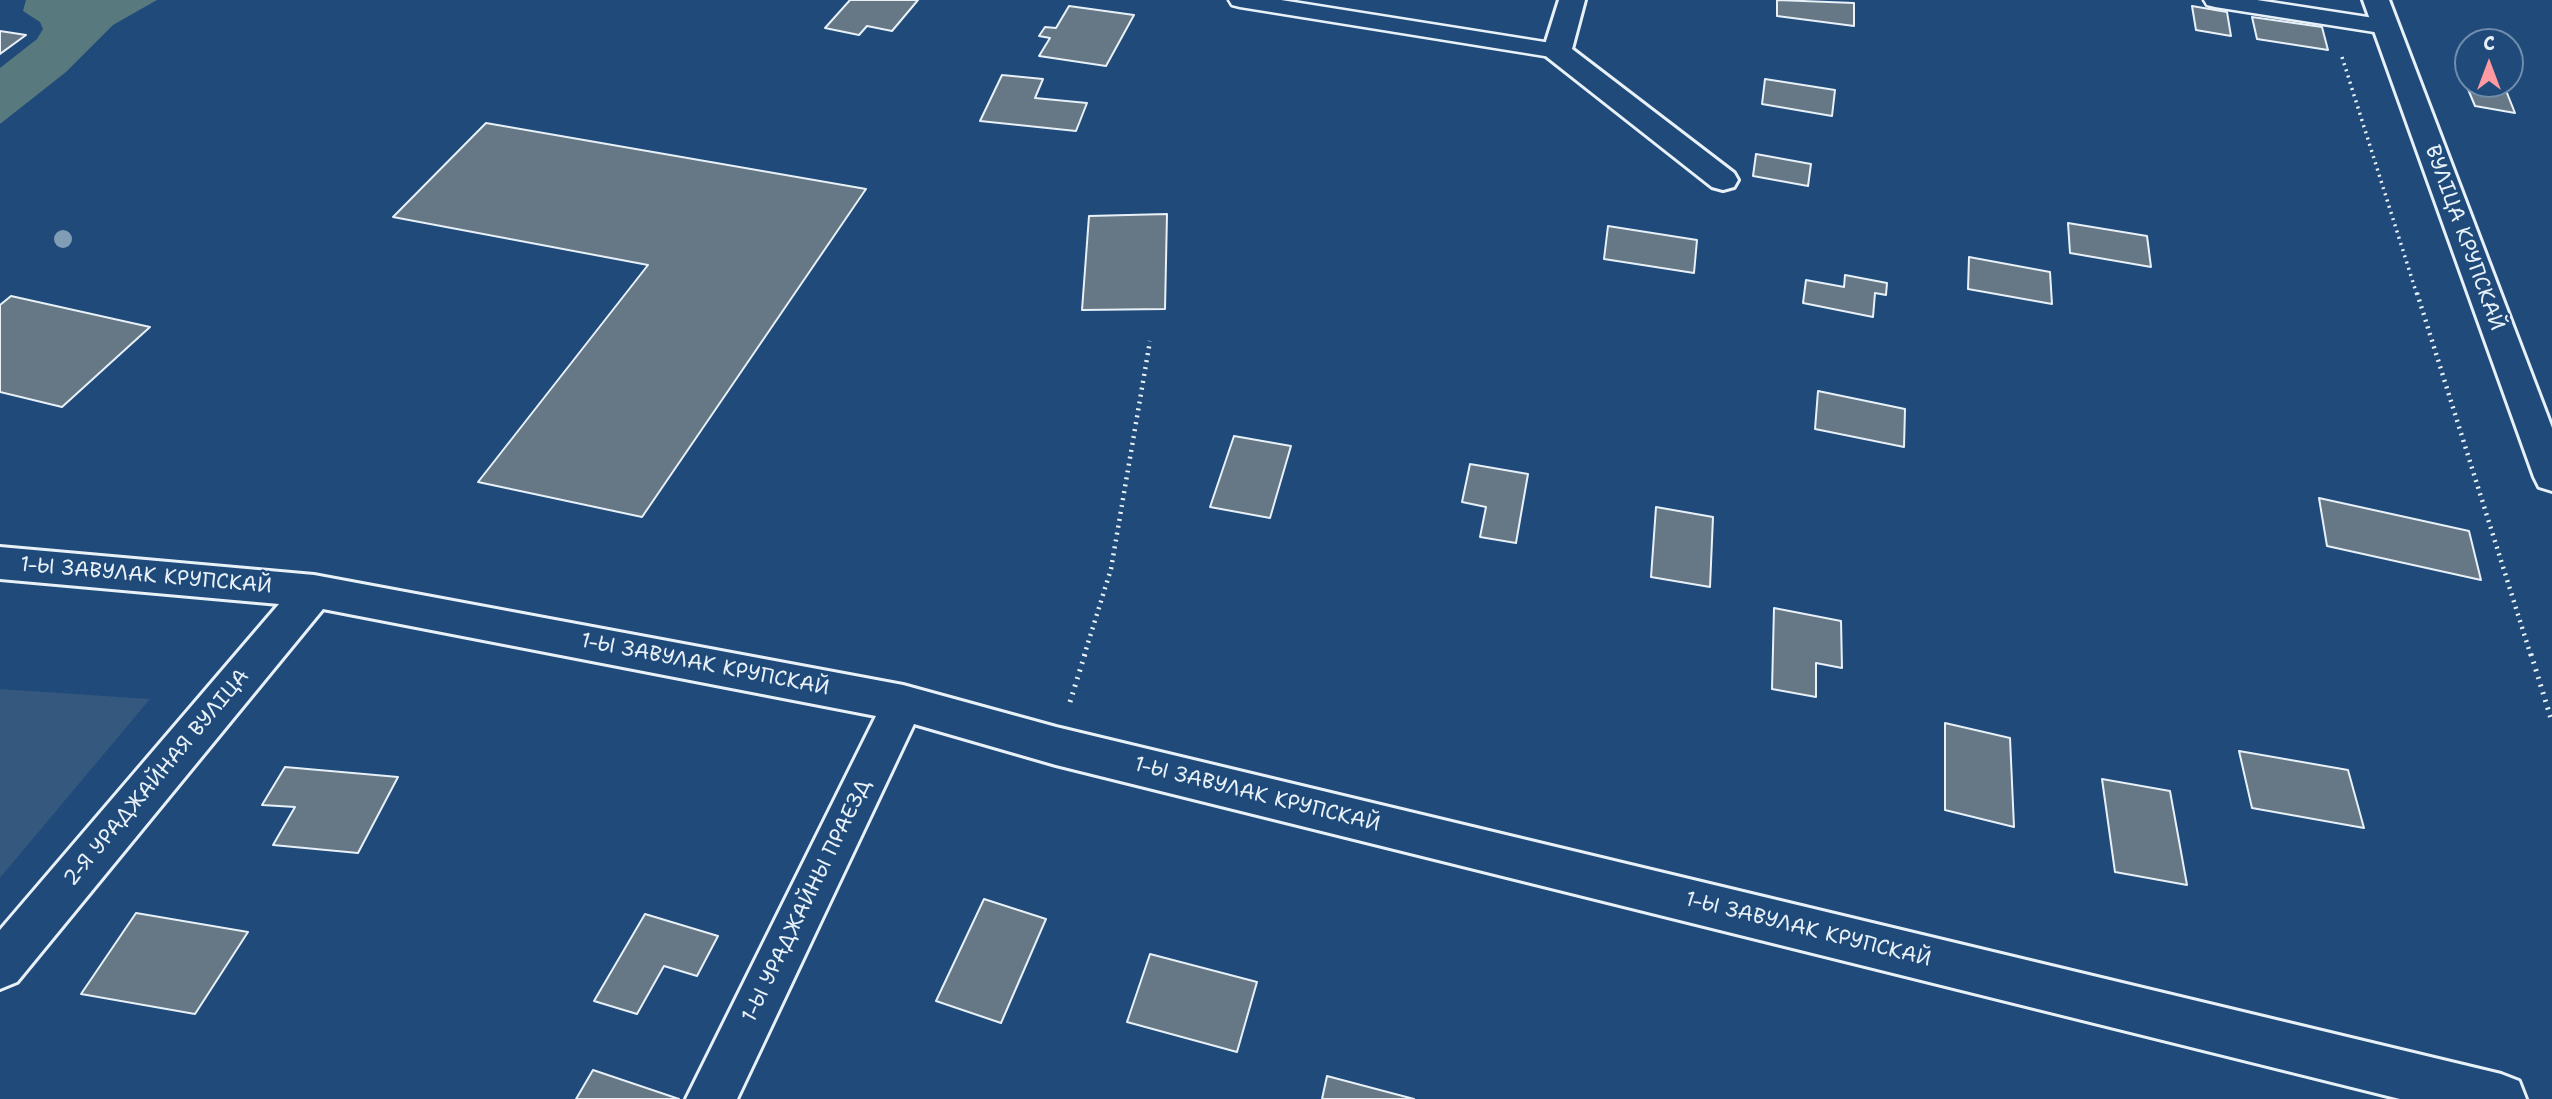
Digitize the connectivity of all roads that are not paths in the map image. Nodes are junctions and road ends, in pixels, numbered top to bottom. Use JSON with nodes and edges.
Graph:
{"nodes":[{"id":1,"x":1240,"y":0,"type":"edge"},
{"id":2,"x":1572,"y":0,"type":"edge"},
{"id":3,"x":2216,"y":0,"type":"edge"},
{"id":4,"x":2381,"y":13,"type":"edge"},
{"id":5,"x":1557,"y":51,"type":"junction"},
{"id":6,"x":1723,"y":180,"type":"dead end"},
{"id":7,"x":2552,"y":477,"type":"edge"},
{"id":8,"x":0,"y":563,"type":"edge"},
{"id":9,"x":314,"y":591,"type":"junction"},
{"id":10,"x":903,"y":703,"type":"junction"},
{"id":11,"x":0,"y":966,"type":"edge"},
{"id":12,"x":711,"y":1099,"type":"edge"},
{"id":13,"x":2501,"y":1099,"type":"edge"}],
"edges":[{"from":1,"to":5,"type":"lane"},
{"from":2,"to":5,"type":"street"},
{"from":3,"to":4,"type":"lane"},
{"from":4,"to":7,"type":"street","name":"ВУЛІЦА КРУПСКАЙ"},
{"from":5,"to":6,"type":"street"},
{"from":8,"to":9,"type":"street","name":"1-Ы ЗАВУЛАК КРУПСКАЙ"},
{"from":9,"to":10,"type":"street","name":"1-Ы ЗАВУЛАК КРУПСКАЙ"},
{"from":9,"to":11,"type":"street","name":"2-Я УРАДЖАЙНАЯ ВУЛІЦА"},
{"from":10,"to":12,"type":"street","name":"1-Ы УРАДЖАЙНЫ ПРАЕЗД"},
{"from":10,"to":13,"type":"street","name":"1-Ы ЗАВУЛАК КРУПСКАЙ"}]}
